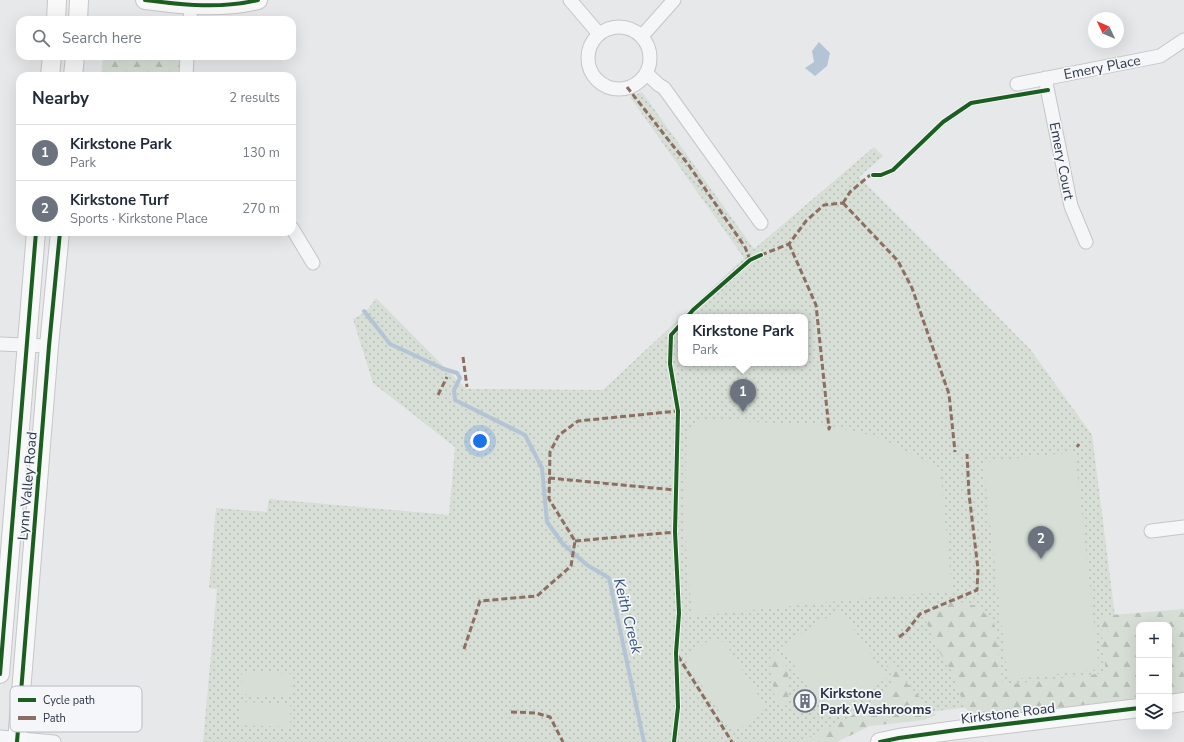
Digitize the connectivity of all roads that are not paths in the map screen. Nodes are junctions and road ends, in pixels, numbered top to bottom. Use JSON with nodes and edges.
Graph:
{"nodes":[{"id":1,"x":58,"y":0,"type":"edge"},
{"id":2,"x":79,"y":0,"type":"edge"},
{"id":3,"x":145,"y":0,"type":"edge"},
{"id":4,"x":258,"y":0,"type":"edge"},
{"id":5,"x":570,"y":0,"type":"edge"},
{"id":6,"x":674,"y":0,"type":"edge"},
{"id":7,"x":190,"y":13,"type":"edge"},
{"id":8,"x":56,"y":16,"type":"edge"},
{"id":9,"x":78,"y":16,"type":"edge"},
{"id":10,"x":599,"y":34,"type":"junction"},
{"id":11,"x":642,"y":36,"type":"junction"},
{"id":12,"x":1184,"y":40,"type":"edge"},
{"id":13,"x":52,"y":60,"type":"edge"},
{"id":14,"x":75,"y":60,"type":"edge"},
{"id":15,"x":188,"y":60,"type":"edge"},
{"id":16,"x":50,"y":72,"type":"edge"},
{"id":17,"x":73,"y":72,"type":"edge"},
{"id":18,"x":186,"y":72,"type":"edge"},
{"id":19,"x":646,"y":73,"type":"junction"},
{"id":20,"x":1046,"y":78,"type":"junction"},
{"id":21,"x":1017,"y":84,"type":"dead end"},
{"id":22,"x":761,"y":223,"type":"dead end"},
{"id":23,"x":296,"y":235,"type":"edge"},
{"id":24,"x":36,"y":236,"type":"edge"},
{"id":25,"x":60,"y":236,"type":"edge"},
{"id":26,"x":1086,"y":242,"type":"dead end"},
{"id":27,"x":313,"y":263,"type":"dead end"},
{"id":28,"x":0,"y":344,"type":"edge"},
{"id":29,"x":26,"y":345,"type":"junction"},
{"id":30,"x":50,"y":346,"type":"junction"},
{"id":31,"x":1184,"y":527,"type":"edge"},
{"id":32,"x":1151,"y":531,"type":"dead end"},
{"id":33,"x":0,"y":674,"type":"edge"},
{"id":34,"x":16,"y":686,"type":"edge"},
{"id":35,"x":1184,"y":702,"type":"edge"},
{"id":36,"x":1172,"y":704,"type":"edge"},
{"id":37,"x":1136,"y":708,"type":"edge"},
{"id":38,"x":11,"y":739,"type":"edge"},
{"id":39,"x":54,"y":742,"type":"edge"},
{"id":40,"x":880,"y":742,"type":"edge"}],
"edges":[{"from":1,"to":8,"type":"main road"},
{"from":2,"to":9,"type":"main road"},
{"from":3,"to":7,"type":"main road"},
{"from":4,"to":7,"type":"main road"},
{"from":5,"to":10,"type":"street"},
{"from":6,"to":11,"type":"street"},
{"from":10,"to":11,"type":"street"},
{"from":10,"to":19,"type":"street"},
{"from":11,"to":19,"type":"street"},
{"from":12,"to":20,"type":"street","name":"Emery Place"},
{"from":13,"to":16,"type":"main road"},
{"from":14,"to":17,"type":"main road"},
{"from":15,"to":18,"type":"street"},
{"from":19,"to":22,"type":"street"},
{"from":20,"to":21,"type":"street","name":"Emery Place"},
{"from":20,"to":26,"type":"street","name":"Emery Court"},
{"from":23,"to":27,"type":"street"},
{"from":24,"to":29,"type":"main road","name":"Lynn Valley Road"},
{"from":25,"to":30,"type":"main road","name":"Lynn Valley Road"},
{"from":28,"to":29,"type":"street"},
{"from":29,"to":30,"type":"street"},
{"from":29,"to":33,"type":"main road","name":"Lynn Valley Road"},
{"from":30,"to":34,"type":"main road","name":"Lynn Valley Road"},
{"from":31,"to":32,"type":"street"},
{"from":35,"to":36,"type":"main road"},
{"from":37,"to":40,"type":"main road","name":"Kirkstone Road"},
{"from":38,"to":39,"type":"street"}]}
